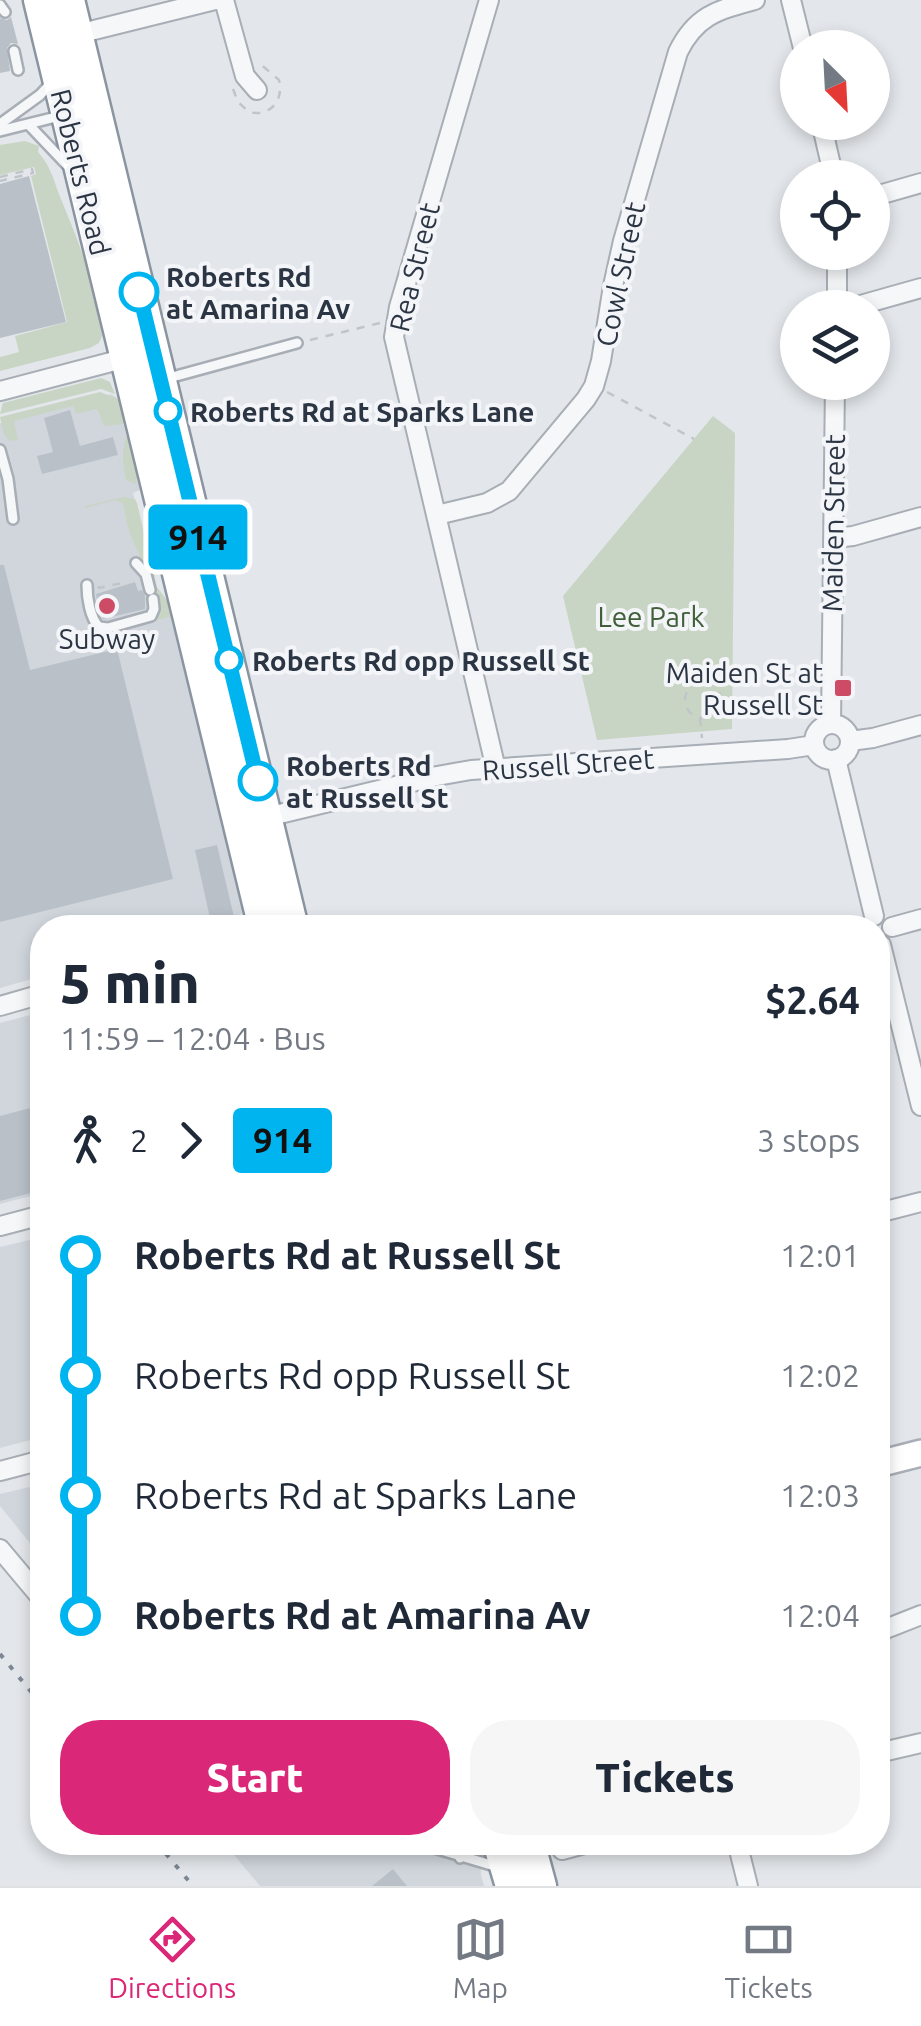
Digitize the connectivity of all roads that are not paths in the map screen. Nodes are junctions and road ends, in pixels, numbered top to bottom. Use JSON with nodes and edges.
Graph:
{"nodes":[{"id":1,"x":39,"y":0,"type":"edge"},
{"id":2,"x":69,"y":0,"type":"edge"},
{"id":3,"x":215,"y":0,"type":"edge"},
{"id":4,"x":224,"y":0,"type":"edge"},
{"id":5,"x":488,"y":0,"type":"edge"},
{"id":6,"x":755,"y":0,"type":"edge"},
{"id":7,"x":792,"y":0,"type":"edge"},
{"id":8,"x":799,"y":30,"type":"edge"},
{"id":9,"x":78,"y":34,"type":"junction"},
{"id":10,"x":14,"y":51,"type":"dead end"},
{"id":11,"x":18,"y":70,"type":"dead end"},
{"id":12,"x":57,"y":77,"type":"junction"},
{"id":13,"x":257,"y":90,"type":"dead end"},
{"id":14,"x":80,"y":111,"type":"junction"},
{"id":15,"x":28,"y":124,"type":"junction"},
{"id":16,"x":0,"y":128,"type":"edge"},
{"id":17,"x":83,"y":182,"type":"junction"},
{"id":18,"x":921,"y":184,"type":"edge"},
{"id":19,"x":890,"y":192,"type":"edge"},
{"id":20,"x":921,"y":288,"type":"edge"},
{"id":21,"x":890,"y":297,"type":"edge"},
{"id":22,"x":297,"y":343,"type":"road end"},
{"id":23,"x":147,"y":363,"type":"junction"},
{"id":24,"x":0,"y":390,"type":"edge"},
{"id":25,"x":835,"y":400,"type":"edge"},
{"id":26,"x":0,"y":450,"type":"edge"},
{"id":27,"x":437,"y":515,"type":"junction"},
{"id":28,"x":921,"y":516,"type":"edge"},
{"id":29,"x":13,"y":518,"type":"dead end"},
{"id":30,"x":834,"y":538,"type":"junction"},
{"id":31,"x":136,"y":563,"type":"dead end"},
{"id":32,"x":92,"y":584,"type":"road end"},
{"id":33,"x":831,"y":724,"type":"junction"},
{"id":34,"x":921,"y":725,"type":"edge"},
{"id":35,"x":850,"y":741,"type":"junction"},
{"id":36,"x":814,"y":744,"type":"junction"},
{"id":37,"x":836,"y":759,"type":"junction"},
{"id":38,"x":496,"y":769,"type":"junction"},
{"id":39,"x":267,"y":817,"type":"junction"},
{"id":40,"x":261,"y":915,"type":"edge"},
{"id":41,"x":290,"y":915,"type":"edge"},
{"id":42,"x":868,"y":915,"type":"edge"},
{"id":43,"x":921,"y":919,"type":"edge"},
{"id":44,"x":890,"y":923,"type":"edge"},
{"id":45,"x":892,"y":927,"type":"junction"},
{"id":46,"x":890,"y":938,"type":"edge"},
{"id":47,"x":890,"y":977,"type":"edge"},
{"id":48,"x":30,"y":997,"type":"edge"},
{"id":49,"x":0,"y":1006,"type":"edge"},
{"id":50,"x":915,"y":1057,"type":"edge"},
{"id":51,"x":921,"y":1106,"type":"edge"},
{"id":52,"x":921,"y":1202,"type":"edge"},
{"id":53,"x":890,"y":1210,"type":"edge"},
{"id":54,"x":30,"y":1218,"type":"edge"},
{"id":55,"x":0,"y":1226,"type":"edge"},
{"id":56,"x":921,"y":1453,"type":"edge"},
{"id":57,"x":890,"y":1461,"type":"edge"},
{"id":58,"x":30,"y":1463,"type":"edge"},
{"id":59,"x":0,"y":1471,"type":"edge"},
{"id":60,"x":0,"y":1549,"type":"edge"},
{"id":61,"x":30,"y":1585,"type":"edge"},
{"id":62,"x":921,"y":1614,"type":"edge"},
{"id":63,"x":890,"y":1627,"type":"edge"},
{"id":64,"x":921,"y":1743,"type":"edge"},
{"id":65,"x":890,"y":1750,"type":"edge"},
{"id":66,"x":451,"y":1855,"type":"edge"},
{"id":67,"x":459,"y":1855,"type":"edge"},
{"id":68,"x":533,"y":1855,"type":"edge"},
{"id":69,"x":740,"y":1855,"type":"edge"},
{"id":70,"x":460,"y":1858,"type":"junction"},
{"id":71,"x":505,"y":1866,"type":"edge"},
{"id":72,"x":542,"y":1886,"type":"edge"},
{"id":73,"x":748,"y":1886,"type":"edge"}],
"edges":[{"from":1,"to":12,"type":"highway","name":"Roberts Road"},
{"from":2,"to":9,"type":"highway","name":"Roberts Road"},
{"from":3,"to":9,"type":"street"},
{"from":4,"to":13,"type":"street"},
{"from":5,"to":27,"type":"street","name":"Rea Street"},
{"from":6,"to":27,"type":"street","name":"Cowl Street"},
{"from":7,"to":8,"type":"street"},
{"from":9,"to":14,"type":"highway","name":"Roberts Road"},
{"from":10,"to":11,"type":"lane"},
{"from":12,"to":14,"type":"highway","name":"Roberts Road"},
{"from":12,"to":16,"type":"lane"},
{"from":14,"to":15,"type":"lane"},
{"from":14,"to":17,"type":"highway","name":"Roberts Road"},
{"from":14,"to":23,"type":"highway","name":"Roberts Road"},
{"from":15,"to":16,"type":"lane"},
{"from":15,"to":17,"type":"lane"},
{"from":17,"to":23,"type":"highway","name":"Roberts Road"},
{"from":18,"to":19,"type":"street"},
{"from":20,"to":21,"type":"street"},
{"from":22,"to":23,"type":"lane"},
{"from":23,"to":24,"type":"street"},
{"from":23,"to":39,"type":"highway","name":"Roberts Road"},
{"from":23,"to":40,"type":"highway","name":"Roberts Road"},
{"from":25,"to":30,"type":"street","name":"Maiden Street"},
{"from":26,"to":29,"type":"lane"},
{"from":27,"to":38,"type":"street","name":"Rea Street"},
{"from":28,"to":30,"type":"street"},
{"from":30,"to":33,"type":"street","name":"Maiden Street"},
{"from":31,"to":32,"type":"lane"},
{"from":33,"to":35,"type":"street"},
{"from":33,"to":36,"type":"street"},
{"from":34,"to":35,"type":"street"},
{"from":35,"to":37,"type":"street"},
{"from":36,"to":37,"type":"street"},
{"from":36,"to":38,"type":"street","name":"Russell Street"},
{"from":37,"to":42,"type":"street"},
{"from":38,"to":39,"type":"street","name":"Russell Street"},
{"from":39,"to":41,"type":"highway","name":"Roberts Road"},
{"from":43,"to":45,"type":"street"},
{"from":44,"to":45,"type":"street"},
{"from":45,"to":46,"type":"street"},
{"from":47,"to":50,"type":"street"},
{"from":48,"to":49,"type":"street"},
{"from":50,"to":51,"type":"street"},
{"from":52,"to":53,"type":"street"},
{"from":54,"to":55,"type":"street"},
{"from":56,"to":57,"type":"street"},
{"from":58,"to":59,"type":"street"},
{"from":60,"to":61,"type":"street"},
{"from":62,"to":63,"type":"street"},
{"from":64,"to":65,"type":"street"},
{"from":66,"to":70,"type":"lane"},
{"from":67,"to":70,"type":"lane"},
{"from":68,"to":72,"type":"highway"},
{"from":69,"to":73,"type":"street"},
{"from":70,"to":71,"type":"lane"}]}
